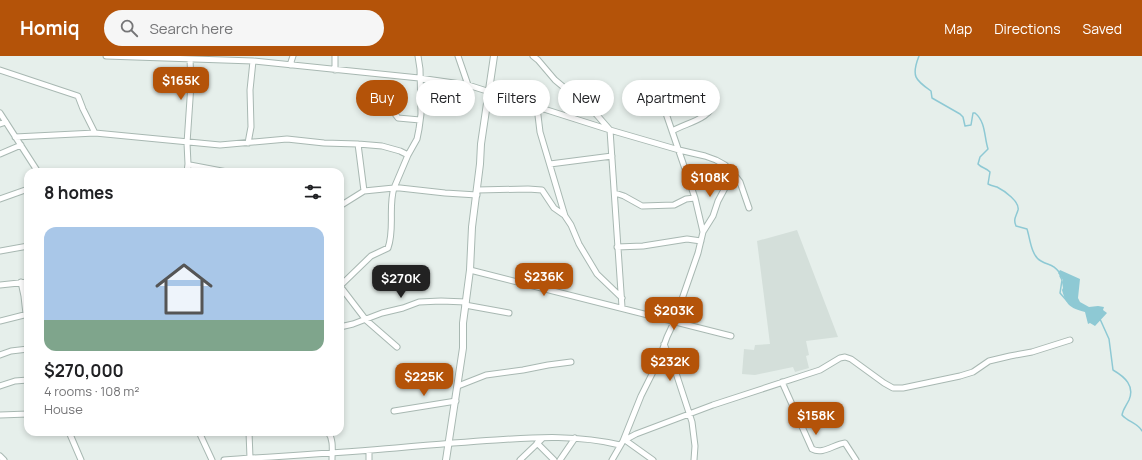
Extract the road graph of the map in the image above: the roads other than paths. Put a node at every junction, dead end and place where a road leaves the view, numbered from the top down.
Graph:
1 (106, 56) edge
2 (121, 56) edge
3 (293, 56) edge
4 (335, 56) edge
5 (418, 56) edge
6 (458, 56) edge
7 (494, 56) edge
8 (533, 56) edge
9 (222, 58) edge
10 (190, 59) junction
11 (253, 61) junction
12 (290, 65) junction
13 (0, 70) edge
14 (335, 70) junction
15 (419, 78) junction
16 (433, 80) edge
17 (466, 80) edge
18 (491, 80) edge
19 (550, 111) edge
20 (0, 113) edge
21 (397, 116) edge
22 (485, 116) edge
23 (538, 116) edge
24 (667, 116) edge
25 (705, 116) edge
26 (420, 120) junction
27 (6, 122) junction
28 (0, 124) edge
29 (610, 130) junction
30 (672, 131) junction
31 (95, 133) junction
32 (15, 137) junction
33 (187, 143) junction
34 (248, 143) junction
35 (358, 144) junction
36 (21, 145) junction
37 (679, 150) junction
38 (0, 154) edge
39 (408, 155) junction
40 (612, 156) junction
41 (188, 164) junction
42 (550, 164) junction
43 (35, 168) edge
44 (188, 168) edge
45 (202, 168) edge
46 (733, 173) junction
47 (394, 188) junction
48 (24, 190) edge
49 (364, 191) junction
50 (477, 193) junction
51 (615, 193) junction
52 (695, 198) junction
53 (0, 199) edge
54 (344, 204) edge
55 (749, 208) dead end
56 (565, 216) junction
57 (703, 232) junction
58 (701, 241) junction
59 (24, 247) edge
60 (617, 247) junction
61 (0, 251) edge
62 (470, 270) junction
63 (21, 282) joint
64 (0, 285) edge
65 (344, 286) edge
66 (344, 293) edge
67 (24, 298) edge
68 (622, 298) junction
69 (466, 304) junction
70 (622, 307) junction
71 (508, 313) dead end
72 (24, 315) edge
73 (366, 320) junction
74 (0, 321) edge
75 (674, 322) junction
76 (344, 326) edge
77 (731, 336) dead end
78 (1070, 340) dead end
79 (664, 344) junction
80 (398, 347) dead end
81 (24, 348) edge
82 (0, 355) edge
83 (571, 362) dead end
84 (24, 380) edge
85 (782, 382) junction
86 (0, 386) edge
87 (458, 386) junction
88 (456, 401) junction
89 (394, 410) dead end
90 (24, 414) edge
91 (689, 414) junction
92 (0, 415) edge
93 (71, 436) edge
94 (201, 436) edge
95 (248, 436) edge
96 (330, 436) edge
97 (543, 438) junction
98 (575, 438) junction
99 (622, 442) junction
100 (449, 443) junction
101 (537, 444) junction
102 (369, 450) junction
103 (333, 452) junction
104 (0, 456) edge
105 (250, 458) junction
106 (447, 459) edge
107 (4, 460) edge
108 (81, 460) edge
109 (212, 460) edge
110 (224, 460) edge
111 (332, 460) edge
112 (369, 460) edge
113 (520, 460) edge
114 (554, 460) edge
115 (560, 460) edge
116 (612, 460) edge
117 (653, 460) edge
118 (694, 460) edge
119 (856, 460) edge

1 - 2 street
2 - 10 street
3 - 12 street
4 - 14 street
5 - 15 street
6 - 17 street
7 - 18 street
8 - 29 street
9 - 10 street
9 - 11 street
10 - 33 street
11 - 12 street
11 - 34 street
12 - 14 street
13 - 31 street
14 - 15 street
15 - 16 street
15 - 26 street
19 - 29 street
20 - 27 street
21 - 26 street
22 - 50 street
23 - 42 street
24 - 30 street
25 - 30 street
26 - 39 street
27 - 28 street
27 - 32 street
29 - 37 street
29 - 40 street
30 - 37 street
31 - 32 street
31 - 33 street
32 - 36 street
33 - 34 street
33 - 41 street
34 - 35 street
35 - 39 street
35 - 49 street
36 - 38 street
36 - 43 street
37 - 46 street
37 - 52 street
39 - 47 street
40 - 42 street
40 - 51 street
41 - 44 street
41 - 45 street
42 - 56 street
46 - 55 street
46 - 57 street
47 - 49 street
47 - 50 street
47 - 65 street
48 - 53 street
49 - 54 street
50 - 56 street
50 - 62 street
51 - 52 street
51 - 60 street
52 - 57 street
56 - 68 street
57 - 58 street
58 - 60 street
58 - 75 street
59 - 61 street
60 - 68 street
62 - 69 street
62 - 70 street
63 - 64 street
63 - 67 street
66 - 73 street
68 - 70 street
69 - 71 street
69 - 73 street
69 - 87 street
70 - 75 street
72 - 74 street
73 - 76 street
73 - 80 street
75 - 77 street
75 - 79 street
78 - 85 street
79 - 91 street
79 - 99 street
81 - 82 street
83 - 87 street
84 - 86 street
85 - 91 street
85 - 119 street
87 - 88 street
88 - 89 street
88 - 100 street
90 - 92 street
91 - 99 street
91 - 118 street
93 - 108 street
94 - 109 street
95 - 105 street
96 - 103 street
97 - 98 street
97 - 100 street
97 - 101 street
98 - 99 street
98 - 115 street
99 - 116 street
99 - 117 street
100 - 102 street
100 - 106 street
101 - 113 street
101 - 114 street
102 - 103 street
102 - 112 street
103 - 105 street
103 - 111 street
104 - 107 street
105 - 110 street

